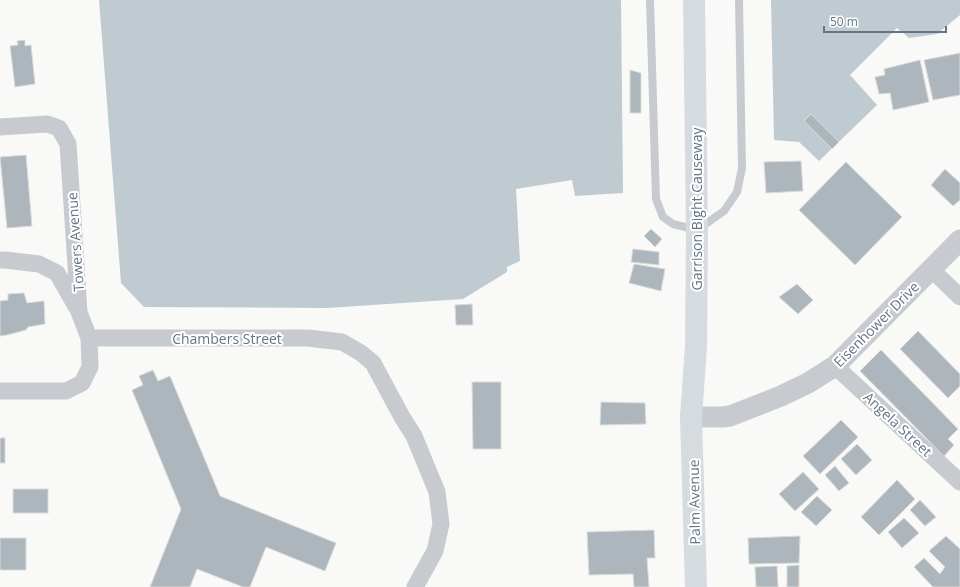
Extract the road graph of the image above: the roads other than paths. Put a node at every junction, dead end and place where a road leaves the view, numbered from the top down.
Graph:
1 (650, 0) edge
2 (694, 0) edge
3 (739, 0) edge
4 (0, 127) edge
5 (697, 230) junction
6 (960, 240) edge
7 (0, 260) edge
8 (931, 269) junction
9 (960, 297) edge
10 (79, 312) junction
11 (89, 338) junction
12 (835, 366) junction
13 (0, 391) edge
14 (691, 417) junction
15 (959, 478) edge
16 (415, 587) edge
17 (696, 587) edge

1 - 5 lane
2 - 5 main road, Garrison Bight Causeway
3 - 5 lane
4 - 10 street, Towers Avenue
5 - 14 main road, Garrison Bight Causeway
6 - 8 street, Eisenhower Drive
7 - 10 street
8 - 9 street
8 - 12 street, Eisenhower Drive
10 - 11 street, Towers Avenue
11 - 13 street, Towers Avenue
11 - 16 street, Chambers Street
12 - 14 street, Eisenhower Drive
12 - 15 street, Angela Street
14 - 17 main road, Palm Avenue

